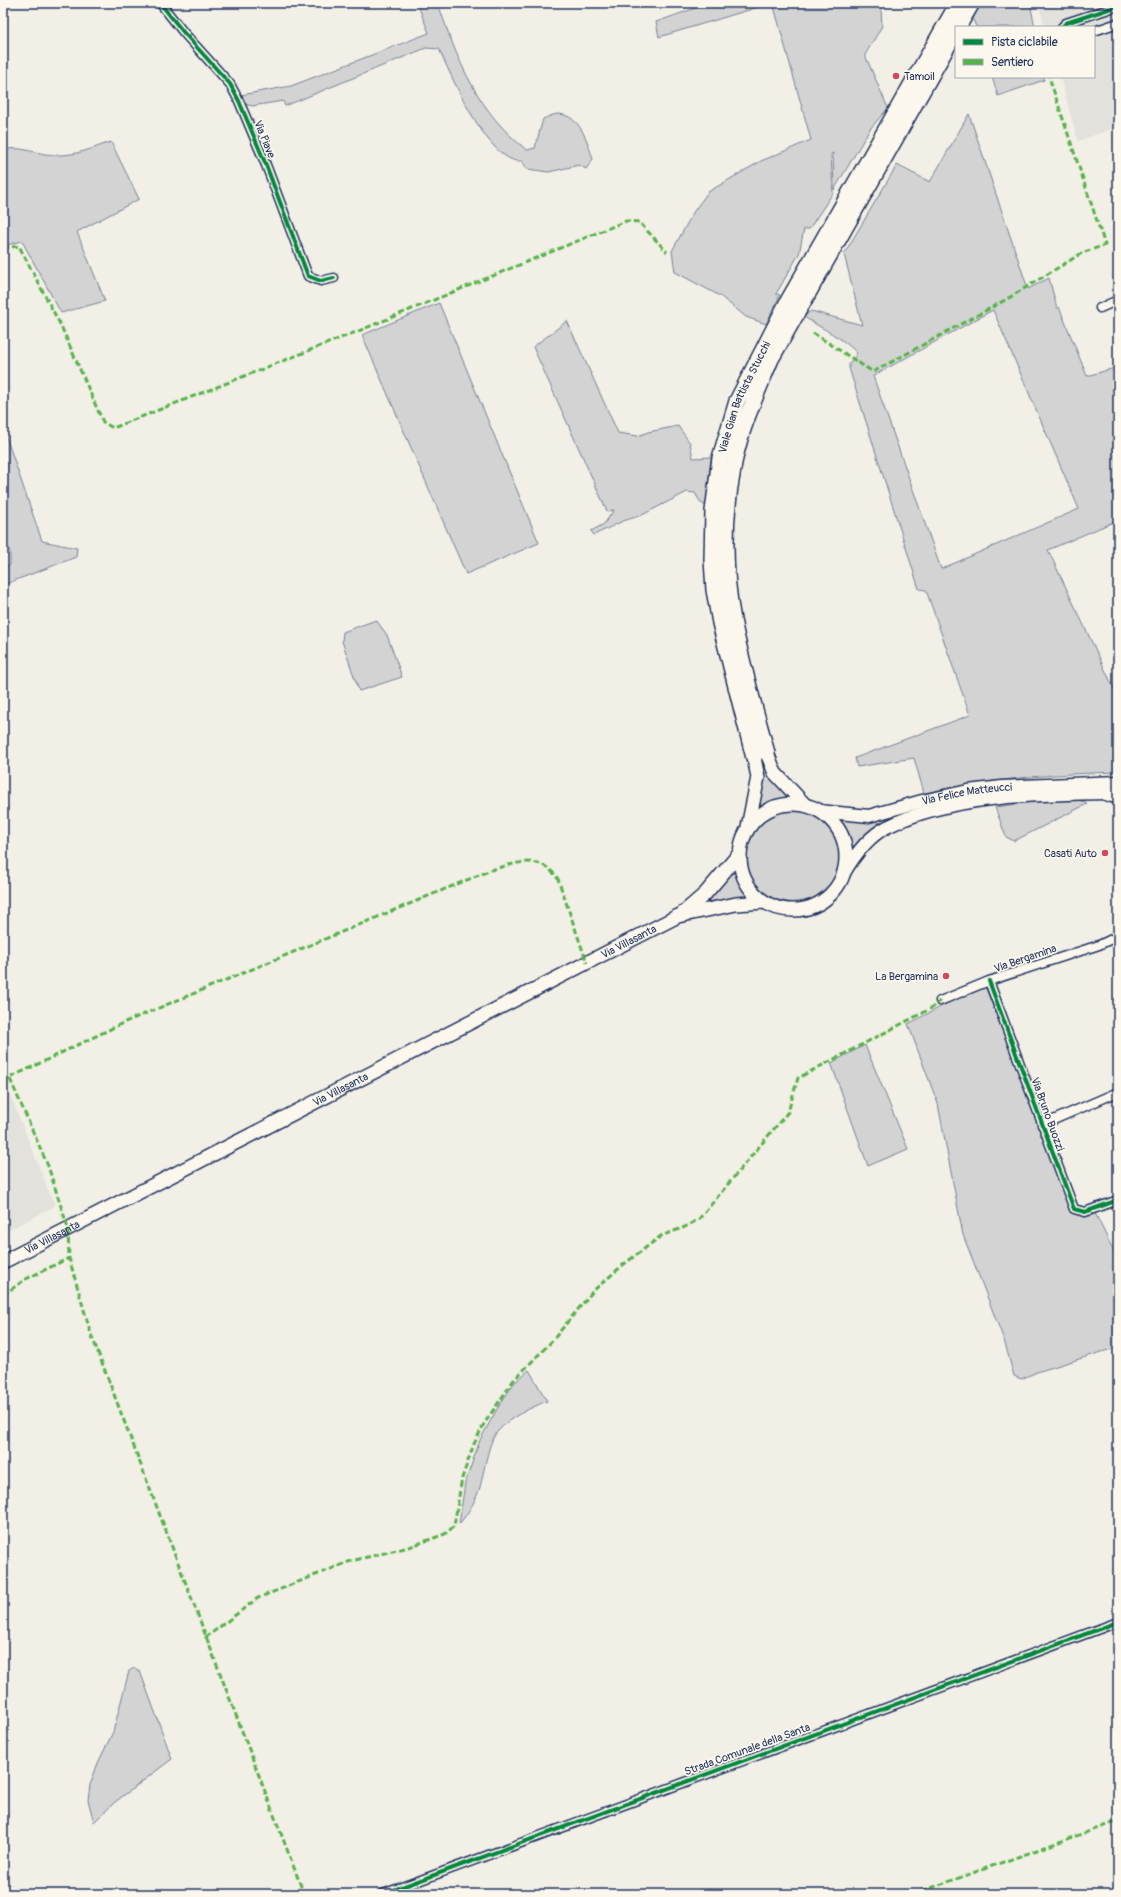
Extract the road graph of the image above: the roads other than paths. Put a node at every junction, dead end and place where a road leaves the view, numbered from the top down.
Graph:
1 (160, 3) edge
2 (958, 3) edge
3 (972, 3) edge
4 (1118, 6) edge
5 (1118, 23) edge
6 (959, 26) edge
7 (1063, 26) edge
8 (1095, 31) edge
9 (955, 33) edge
10 (334, 278) dead end
11 (1118, 300) edge
12 (1100, 308) dead end
13 (760, 755) junction
14 (1118, 782) edge
15 (1096, 793) junction
16 (1118, 793) edge
17 (1118, 800) edge
18 (805, 806) junction
19 (819, 811) junction
20 (745, 835) junction
21 (740, 853) junction
22 (844, 873) junction
23 (764, 902) junction
24 (678, 916) junction
25 (1118, 936) edge
26 (989, 981) junction
27 (940, 1001) dead end
28 (1118, 1092) edge
29 (1042, 1125) junction
30 (1118, 1200) edge
31 (3, 1262) edge
32 (1118, 1622) edge
33 (383, 1894) edge

1 - 10 street, Via Piave
2 - 13 highway, Viale Gian Battista Stucchi
3 - 6 highway
4 - 7 street
5 - 8 street
9 - 13 highway, Viale Gian Battista Stucchi
11 - 12 street
13 - 18 main road, Viale Gian Battista Stucchi
13 - 20 main road, Viale Gian Battista Stucchi
14 - 19 main road, Via Felice Matteucci
15 - 16 main road, Via Felice Matteucci
15 - 17 street
15 - 22 main road, Via Felice Matteucci
18 - 19 main road
18 - 20 main road
19 - 22 main road
20 - 21 main road
21 - 23 main road
21 - 24 main road
22 - 23 main road
23 - 24 main road
24 - 31 main road, Via Villasanta
25 - 26 street, Via Bergamina
26 - 27 street, Via Bergamina
26 - 29 street, Via Bruno Buozzi
28 - 29 street
29 - 30 street, Via Bruno Buozzi
32 - 33 street, Strada Comunale della Santa

